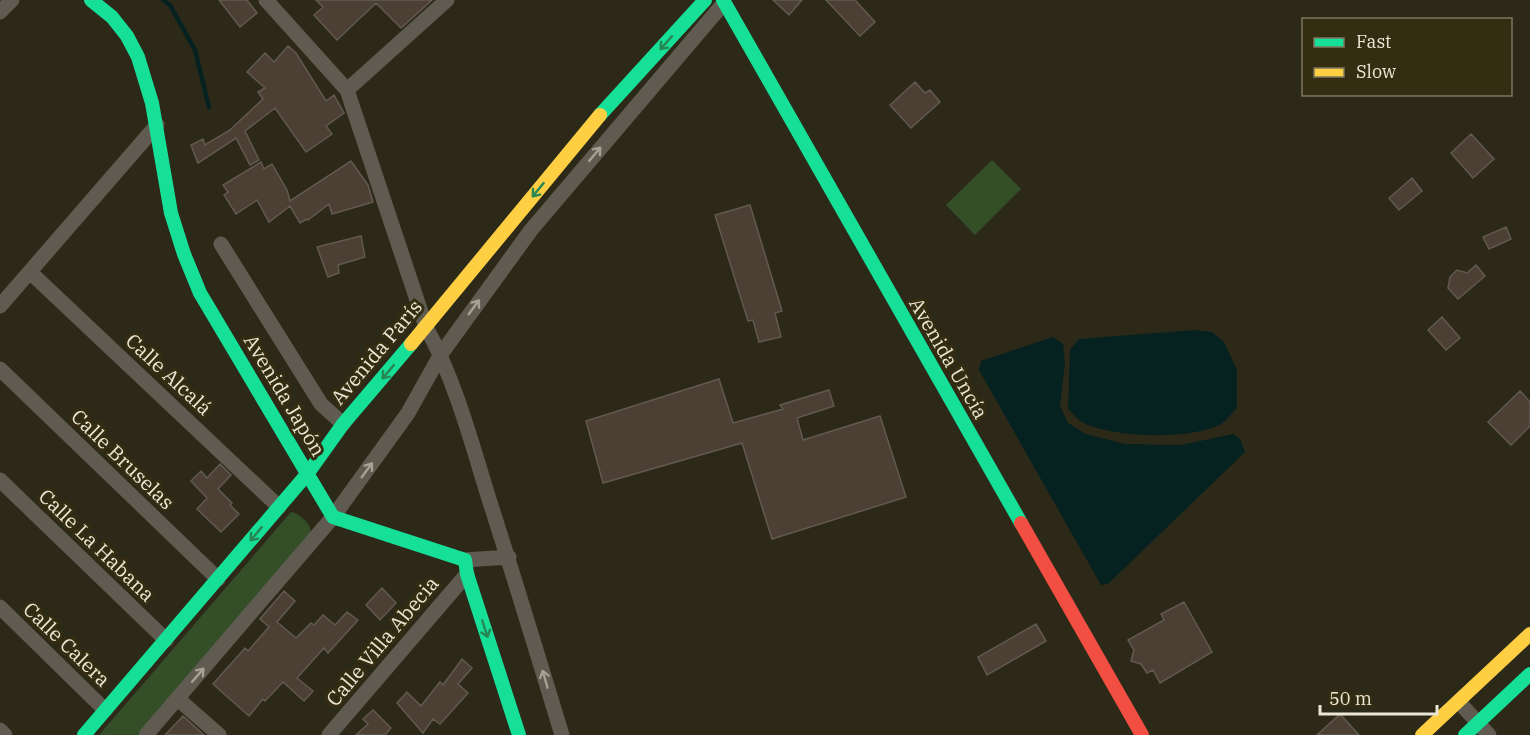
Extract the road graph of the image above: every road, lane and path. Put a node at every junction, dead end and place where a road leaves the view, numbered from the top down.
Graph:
1 (12, 0) edge
2 (91, 0) edge
3 (266, 0) edge
4 (447, 0) edge
5 (705, 0) edge
6 (723, 1) edge
7 (0, 12) edge
8 (347, 90) junction
9 (157, 125) junction
10 (221, 244) dead end
11 (30, 272) junction
12 (0, 306) edge
13 (426, 327) junction
14 (441, 354) junction
15 (0, 369) edge
16 (343, 424) junction
17 (308, 473) junction
18 (0, 480) edge
19 (279, 507) junction
20 (333, 517) junction
21 (509, 557) junction
22 (466, 567) junction
23 (218, 579) junction
24 (0, 607) edge
25 (1530, 634) edge
26 (166, 640) junction
27 (1530, 674) edge
28 (178, 699) junction
29 (1459, 702) junction
30 (105, 710) junction
31 (1478, 723) junction
32 (0, 730) edge
33 (5, 735) edge
34 (84, 735) edge
35 (146, 735) edge
36 (219, 735) edge
37 (329, 735) edge
38 (519, 735) edge
39 (562, 735) edge
40 (1142, 735) edge
41 (1422, 735) edge
42 (1465, 735) edge
43 (1489, 735) edge

1 - 7 street
2 - 9 street, Avenida Japón
3 - 8 street
4 - 8 street
5 -> 13 street, Avenida París
14 -> 6 street
6 - 40 street, Avenida Uncía
8 - 13 street
9 - 11 street
9 - 17 street, Avenida Japón
10 - 16 street
11 - 12 street
11 - 19 street, Calle Alcalá
13 - 14 street
13 -> 16 street, Avenida París
20 -> 14 street
14 - 21 street
15 - 23 street, Calle Bruselas
16 - 17 street, Avenida París
17 - 19 street, Avenida París
17 - 20 street, Avenida Japón
18 - 26 street, Calle La Habana
19 -> 23 street, Avenida París
20 - 22 street
28 -> 20 street
21 - 22 street
39 -> 21 street
22 - 37 street, Calle Villa Abecia
22 -> 38 street
23 - 26 street, Avenida París
24 - 30 street, Calle Calera
25 - 29 street
26 - 30 street, Avenida París
27 - 31 street
28 - 35 street
28 - 36 street
29 - 31 street
29 - 41 street
30 - 34 street, Avenida París
31 - 42 street
31 - 43 street
32 - 33 street

